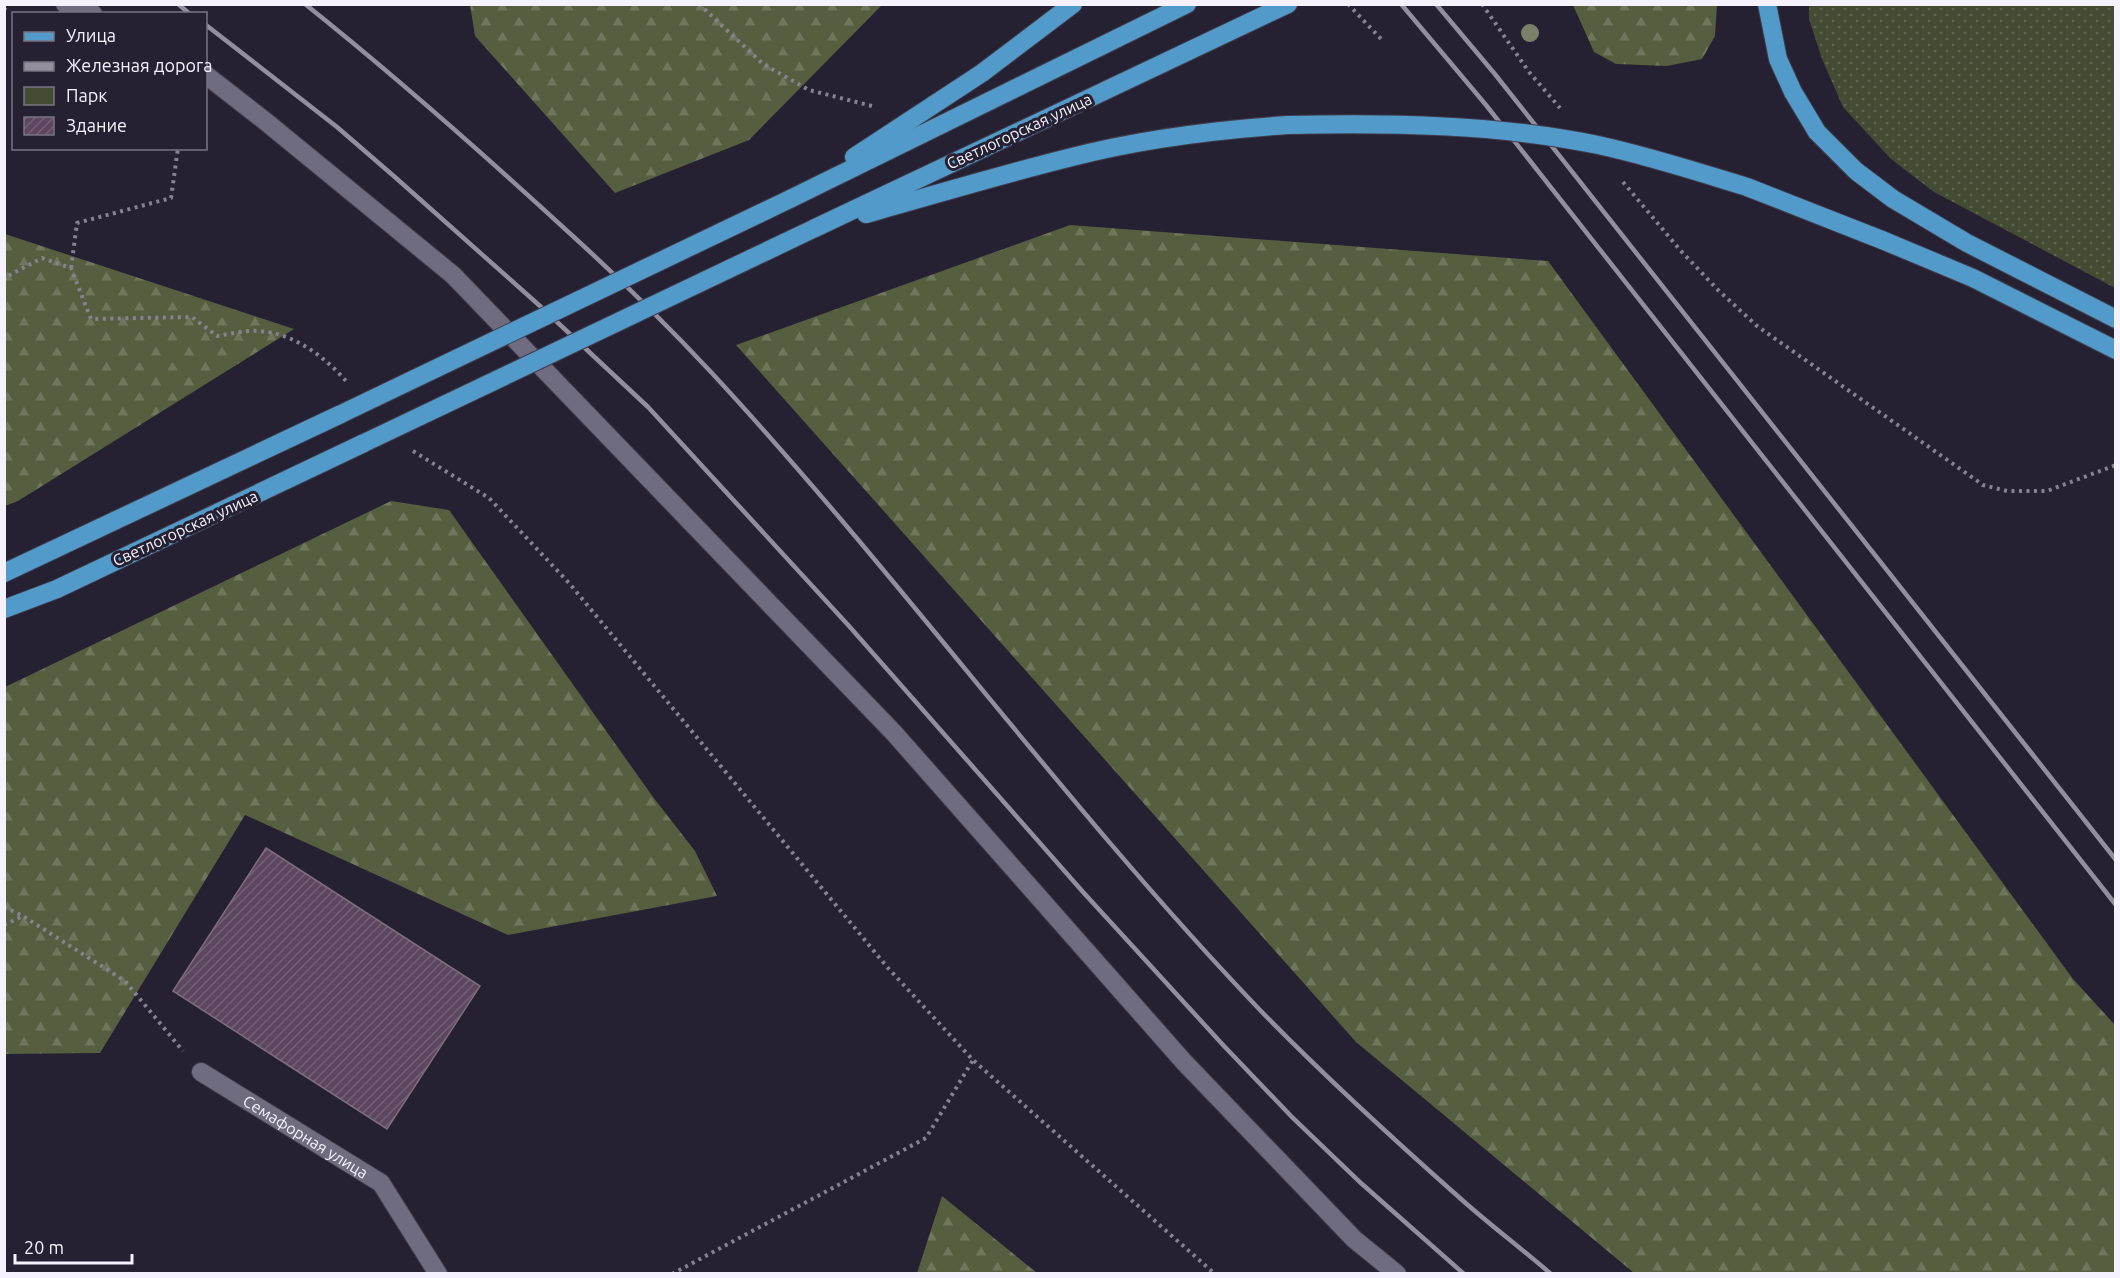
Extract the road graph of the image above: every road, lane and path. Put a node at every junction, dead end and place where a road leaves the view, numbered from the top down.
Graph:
1 (8, 4) edge
2 (699, 4) edge
3 (1073, 4) edge
4 (1187, 4) edge
5 (1288, 4) edge
6 (1348, 4) edge
7 (1482, 4) edge
8 (1767, 4) edge
9 (4, 10) edge
10 (1382, 40) dead end
11 (207, 76) edge
12 (880, 108) dead end
13 (1567, 117) dead end
14 (178, 150) edge
15 (1621, 180) dead end
16 (790, 199) junction
17 (813, 229) junction
18 (71, 268) junction
19 (4, 281) edge
20 (2115, 319) edge
21 (2115, 350) edge
22 (333, 365) dead end
23 (2115, 465) edge
24 (489, 498) dead end
25 (4, 573) edge
26 (4, 609) edge
27 (4, 908) edge
28 (23, 916) junction
29 (4, 925) edge
30 (973, 1060) junction
31 (201, 1072) joint
32 (438, 1274) edge
33 (672, 1274) edge
34 (1215, 1274) edge
35 (1396, 1274) edge

1 - 9 path
2 - 12 path
3 - 16 main road
4 - 16 main road
5 - 17 main road, Светлогорская улица
6 - 10 path
7 - 13 path
8 - 20 main road
11 - 35 street
14 - 18 path
15 - 23 path
16 - 25 main road, bridge
17 - 21 main road, bridge
17 - 26 main road, Светлогорская улица, bridge
18 - 19 path
18 - 22 path
24 - 30 path
27 - 28 path
28 - 29 path
28 - 31 path
30 - 33 path
30 - 34 path
31 - 32 street, Семафорная улица

